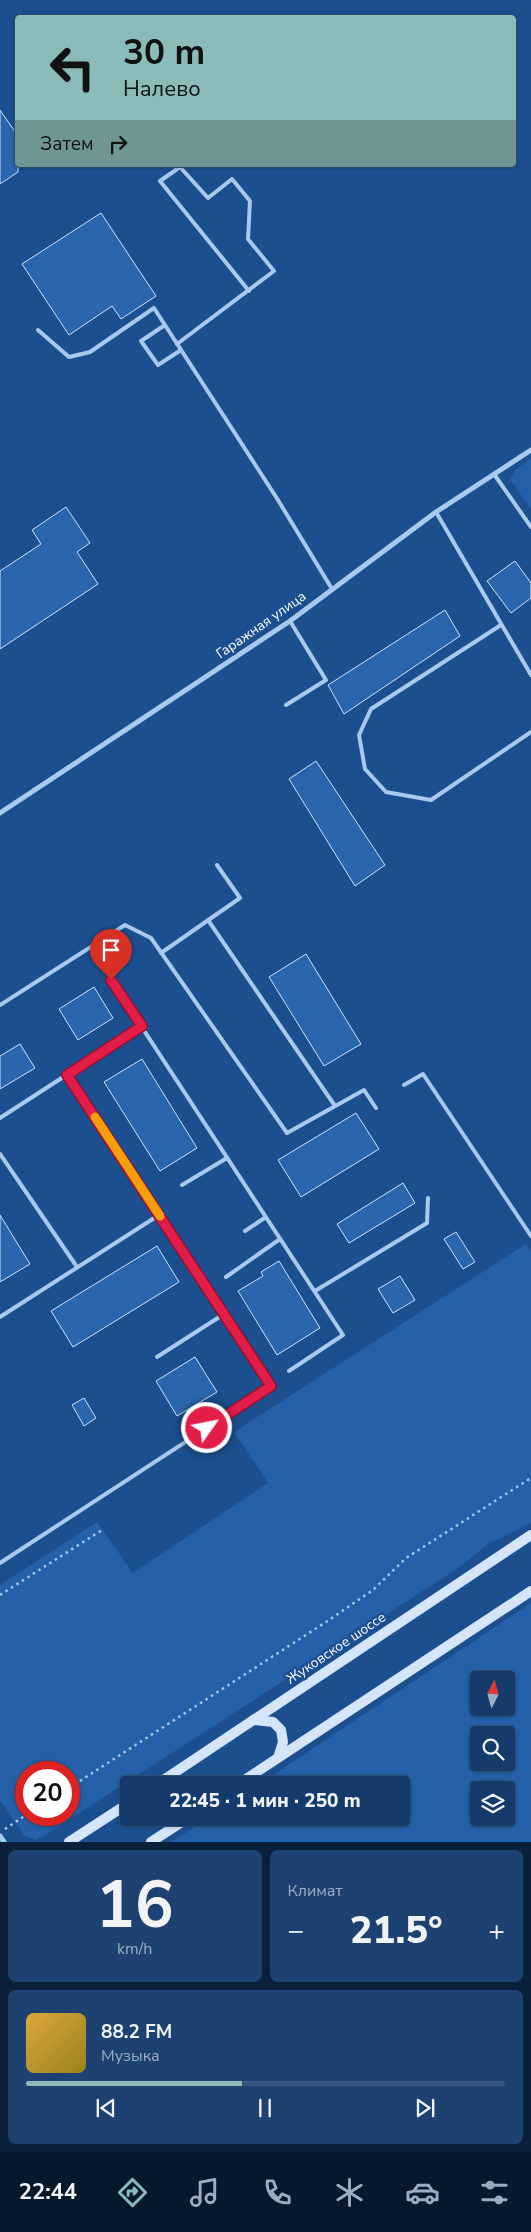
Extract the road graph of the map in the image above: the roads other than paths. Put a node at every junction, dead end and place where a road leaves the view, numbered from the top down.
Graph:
1 (249, 291) junction
2 (165, 325) junction
3 (38, 330) dead end
4 (177, 344) junction
5 (181, 350) junction
6 (531, 450) edge
7 (494, 474) junction
8 (436, 512) junction
9 (531, 527) edge
10 (332, 589) junction
11 (290, 621) junction
12 (501, 624) junction
13 (531, 675) edge
14 (286, 705) dead end
15 (531, 732) edge
16 (0, 813) edge
17 (217, 865) dead end
18 (208, 920) junction
19 (161, 953) junction
20 (111, 980) dead end
21 (0, 1005) edge
22 (142, 1026) junction
23 (67, 1075) junction
24 (404, 1085) dead end
25 (335, 1106) junction
26 (376, 1108) dead end
27 (0, 1118) edge
28 (0, 1154) edge
29 (228, 1158) junction
30 (182, 1185) dead end
31 (428, 1198) dead end
32 (159, 1215) junction
33 (266, 1218) junction
34 (245, 1231) dead end
35 (531, 1236) edge
36 (280, 1239) junction
37 (78, 1268) junction
38 (226, 1277) dead end
39 (315, 1291) junction
40 (224, 1314) junction
41 (0, 1317) edge
42 (157, 1357) dead end
43 (289, 1371) dead end
44 (531, 1535) edge
45 (0, 1563) edge
46 (531, 1591) edge
47 (253, 1720) junction
48 (278, 1758) junction
49 (169, 1776) edge
50 (251, 1776) edge
51 (120, 1810) edge
52 (176, 1826) edge
53 (0, 1835) edge
54 (4, 1842) edge
55 (69, 1842) edge
56 (151, 1842) edge

1 - 1 lane
1 - 4 lane
2 - 3 lane
2 - 4 lane
2 - 5 lane
4 - 5 lane
5 - 10 lane
6 - 7 street, Гаражная улица
7 - 8 street, Гаражная улица
7 - 9 lane
8 - 10 street, Гаражная улица
8 - 12 lane
10 - 11 street, Гаражная улица
11 - 14 lane
11 - 16 street, Гаражная улица
12 - 13 lane
12 - 15 lane
17 - 18 lane
18 - 19 lane
18 - 25 lane
19 - 21 lane
19 - 25 lane
20 - 22 lane
22 - 23 lane
22 - 29 lane
23 - 27 lane
23 - 32 lane
24 - 35 lane
25 - 26 lane
28 - 37 lane
29 - 30 lane
29 - 33 lane
31 - 39 lane
32 - 37 lane
32 - 40 lane
33 - 34 lane
33 - 36 lane
36 - 38 lane
36 - 39 lane
37 - 41 lane
39 - 43 lane
40 - 42 lane
40 - 45 lane
44 - 47 main road, Жуковское шоссе
46 - 48 main road
47 - 48 main road
47 - 49 main road, Жуковское шоссе
48 - 50 main road
51 - 55 main road
52 - 56 main road
53 - 54 street

